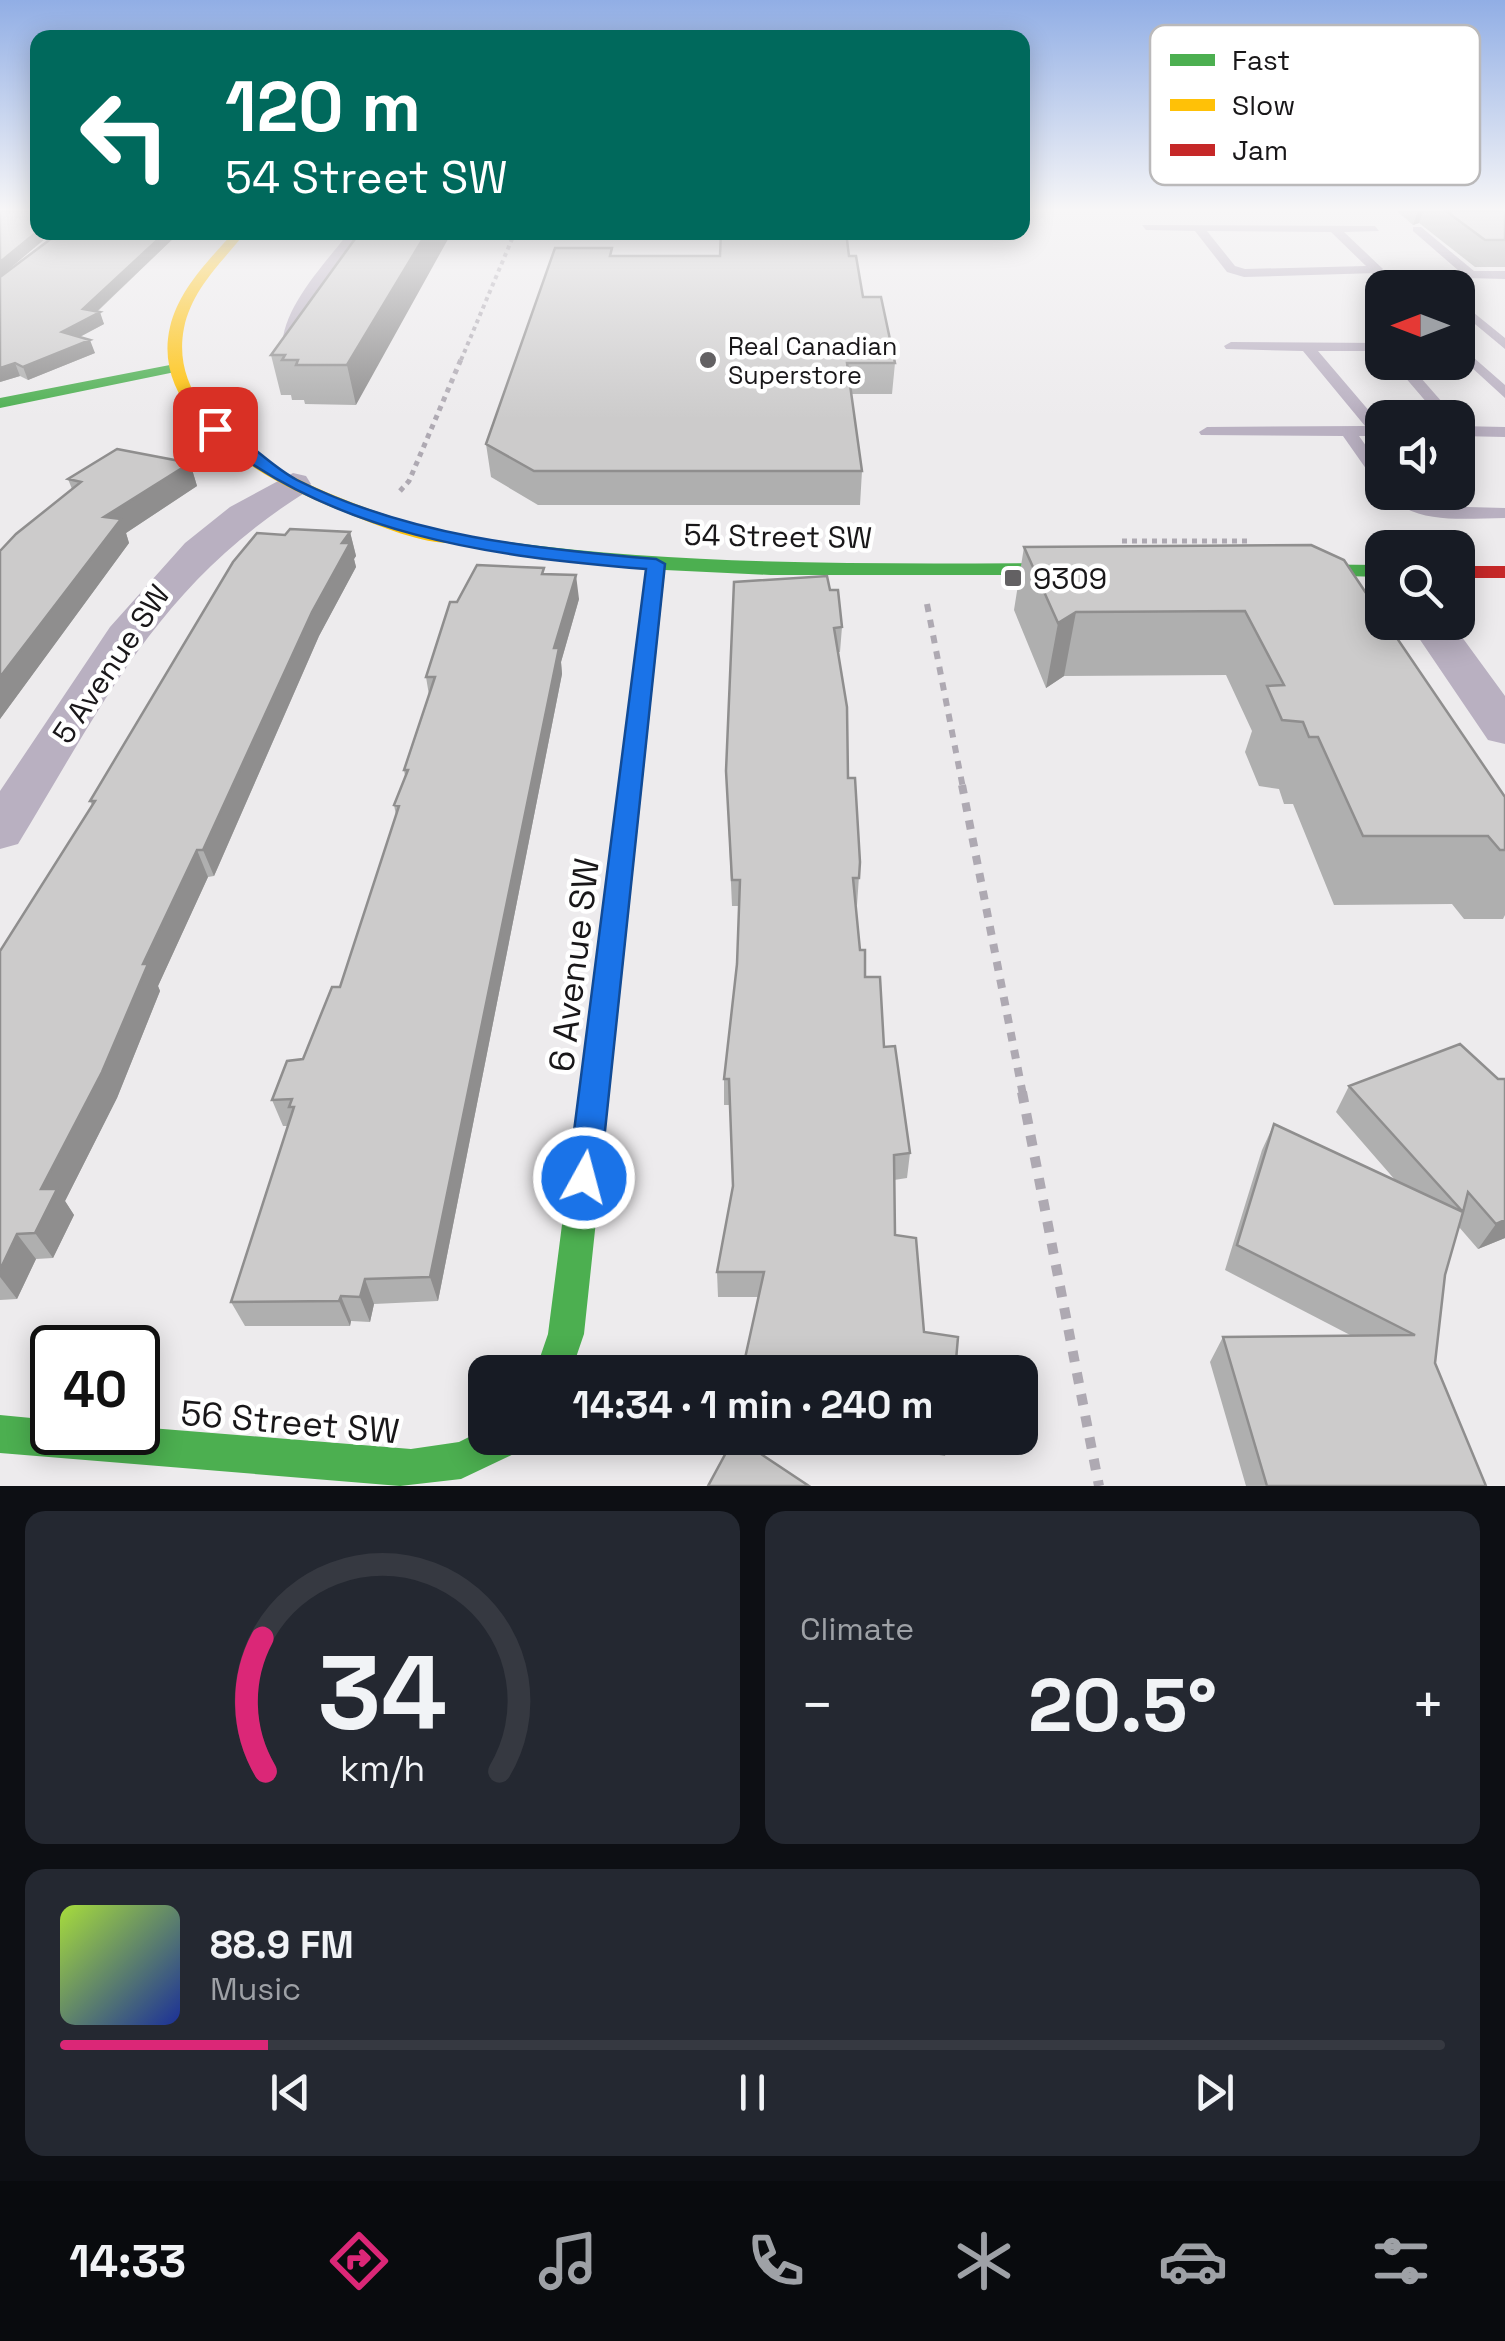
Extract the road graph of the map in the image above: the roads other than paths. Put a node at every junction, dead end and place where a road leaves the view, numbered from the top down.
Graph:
1 (201, 280) edge
2 (316, 280) edge
3 (1475, 319) edge
4 (1231, 346) dead end
5 (1306, 346) junction
6 (1505, 346) edge
7 (1365, 347) edge
8 (1475, 347) edge
9 (288, 364) edge
10 (1475, 364) edge
11 (175, 368) junction
12 (1415, 380) edge
13 (1505, 394) edge
14 (1433, 400) edge
15 (0, 403) edge
16 (1365, 414) edge
17 (1348, 431) junction
18 (1365, 431) edge
19 (1475, 431) edge
20 (1207, 432) dead end
21 (1505, 432) edge
22 (1365, 455) edge
23 (292, 484) junction
24 (1419, 510) edge
25 (1505, 513) edge
26 (656, 564) junction
27 (1113, 569) edge
28 (1248, 570) edge
29 (1365, 571) edge
30 (1475, 572) edge
31 (1505, 572) edge
32 (1442, 640) edge
33 (1505, 729) edge
34 (0, 830) edge
35 (559, 1355) edge
36 (0, 1434) edge
37 (482, 1455) edge

1 - 11 street
2 - 9 lane
3 - 6 lane
4 - 5 lane
5 - 7 lane
5 - 16 lane
6 - 8 lane
10 - 13 lane
11 - 15 street
11 - 23 street, 54 Street SW
12 - 14 lane
17 - 18 lane
17 - 20 lane
17 - 22 lane
19 - 21 lane
23 - 26 street, 54 Street SW
23 - 34 street, 5 Avenue SW
24 - 25 lane
26 - 27 street, 54 Street SW
26 - 35 street, 6 Avenue SW
28 - 29 street
30 - 31 street
32 - 33 street
36 - 37 street, 56 Street SW

